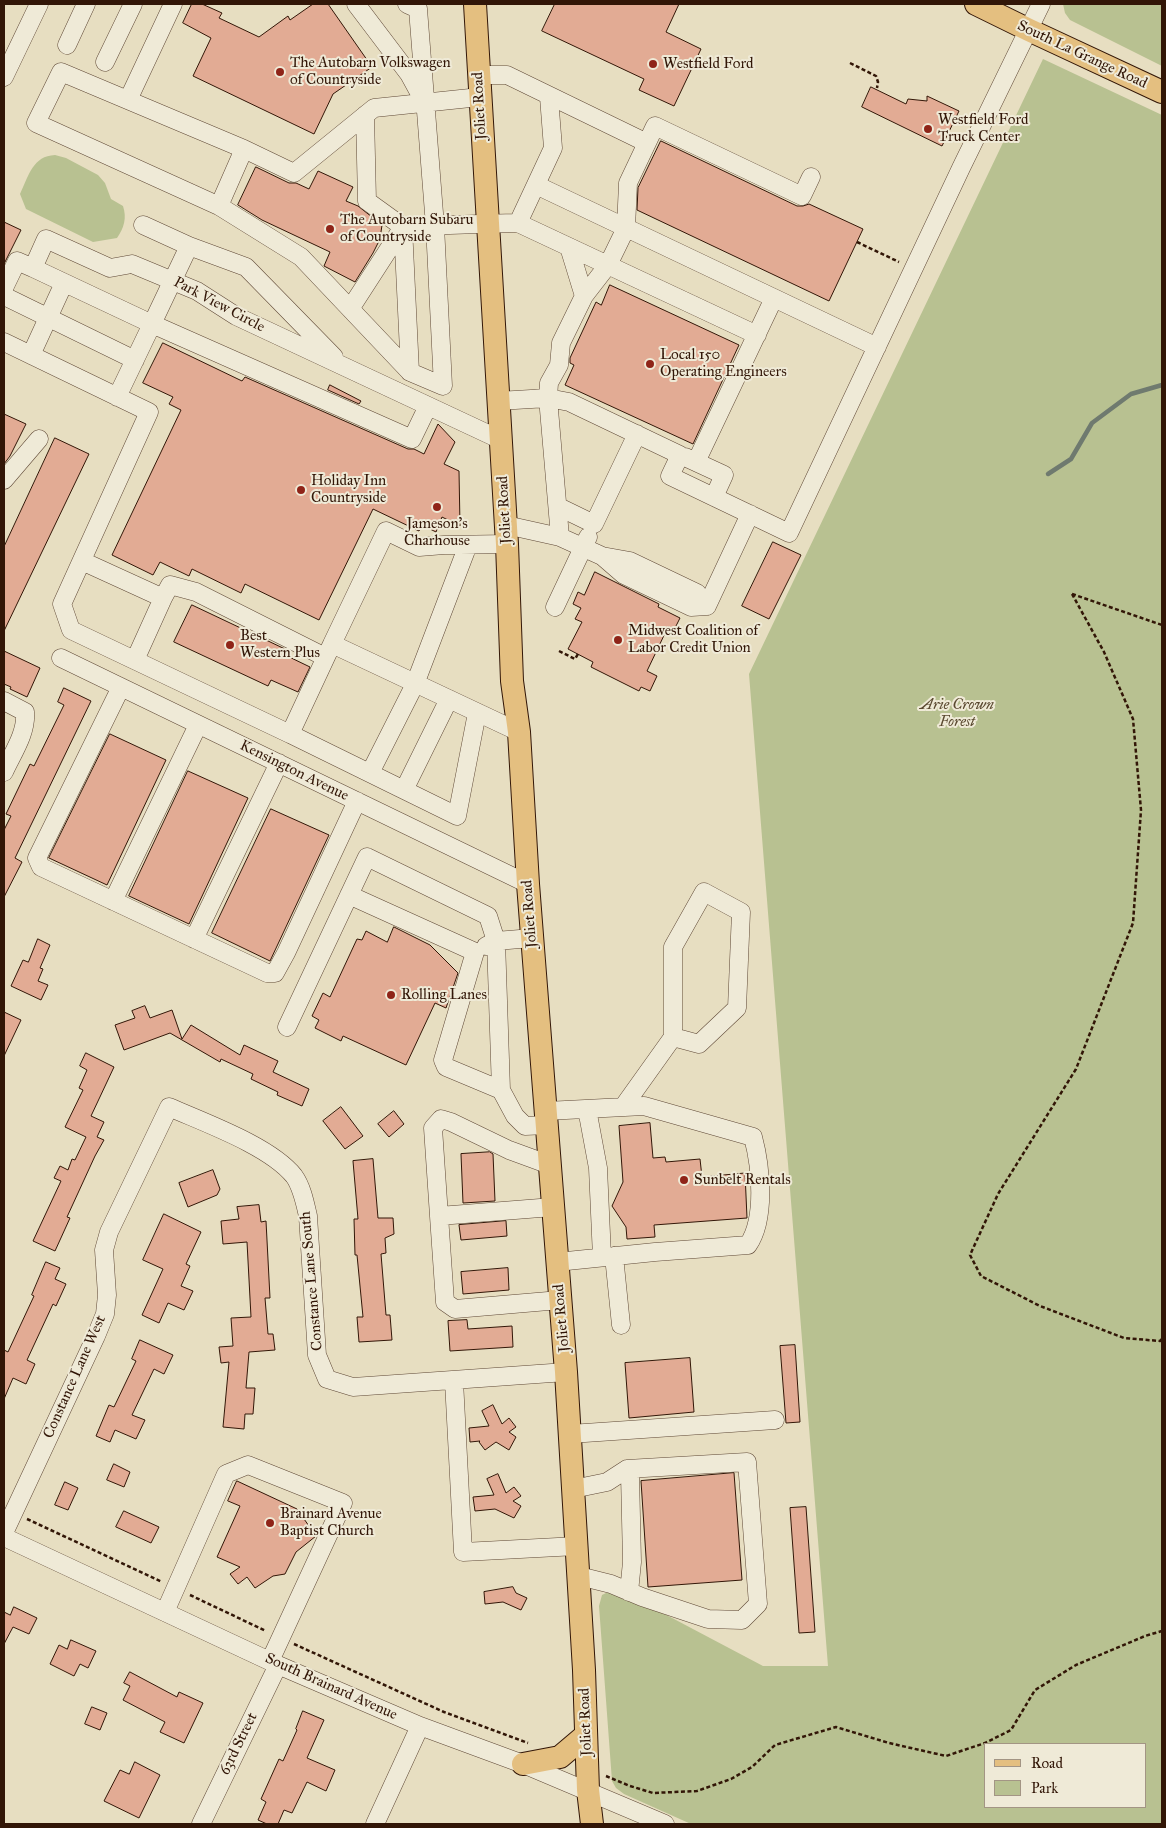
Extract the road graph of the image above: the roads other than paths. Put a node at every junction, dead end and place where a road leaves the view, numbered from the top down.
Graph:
1 (39, 4) edge
2 (86, 4) edge
3 (133, 4) edge
4 (173, 4) edge
5 (356, 4) edge
6 (408, 4) edge
7 (474, 4) edge
8 (976, 4) edge
9 (1041, 4) edge
10 (1028, 30) junction
11 (67, 45) dead end
12 (105, 62) dead end
13 (4, 77) edge
14 (479, 86) junction
15 (1162, 92) edge
16 (549, 97) junction
17 (128, 100) junction
18 (425, 104) junction
19 (365, 115) junction
20 (647, 143) junction
21 (244, 150) junction
22 (811, 177) dead end
23 (536, 185) junction
24 (218, 206) junction
25 (488, 223) junction
26 (518, 223) junction
27 (143, 225) dead end
28 (435, 226) junction
29 (403, 227) junction
30 (626, 228) junction
31 (189, 246) junction
32 (569, 247) junction
33 (608, 265) junction
34 (33, 268) junction
35 (173, 281) junction
36 (64, 283) junction
37 (4, 288) edge
38 (4, 296) edge
39 (584, 296) junction
40 (774, 298) junction
41 (350, 309) junction
42 (48, 318) junction
43 (152, 324) junction
44 (757, 335) junction
45 (4, 342) edge
46 (877, 347) junction
47 (31, 355) junction
48 (135, 360) junction
49 (342, 366) junction
50 (410, 372) junction
51 (117, 396) junction
52 (548, 398) junction
53 (498, 401) junction
54 (428, 406) junction
55 (637, 434) junction
56 (39, 439) dead end
57 (501, 440) junction
58 (680, 455) junction
59 (696, 462) junction
60 (4, 480) edge
61 (714, 497) junction
62 (559, 507) junction
63 (750, 514) junction
64 (594, 524) junction
65 (507, 534) junction
66 (560, 537) junction
67 (468, 545) junction
68 (583, 548) junction
69 (82, 561) junction
70 (163, 598) junction
71 (555, 607) dead end
72 (329, 651) junction
73 (61, 658) dead end
74 (135, 660) junction
75 (415, 684) junction
76 (121, 688) junction
77 (449, 699) junction
78 (4, 701) edge
79 (477, 712) junction
80 (198, 725) junction
81 (519, 732) junction
82 (290, 734) junction
83 (279, 764) junction
84 (4, 772) edge
85 (370, 773) junction
86 (404, 790) junction
87 (357, 801) junction
88 (528, 884) junction
89 (349, 895) junction
90 (113, 901) junction
91 (532, 938) junction
92 (194, 939) junction
93 (496, 941) junction
94 (475, 952) junction
95 (287, 1027) dead end
96 (673, 1037) junction
97 (501, 1090) junction
98 (169, 1107) joint
99 (623, 1107) junction
100 (587, 1109) junction
101 (546, 1118) junction
102 (550, 1165) junction
103 (553, 1207) junction
104 (439, 1216) junction
105 (608, 1257) junction
106 (557, 1262) junction
107 (560, 1300) junction
108 (621, 1325) dead end
109 (566, 1372) junction
110 (454, 1381) junction
111 (775, 1420) dead end
112 (570, 1434) junction
113 (627, 1469) junction
114 (573, 1489) junction
115 (4, 1535) edge
116 (577, 1546) junction
117 (579, 1576) junction
118 (628, 1591) junction
119 (165, 1612) junction
120 (274, 1663) junction
121 (420, 1726) junction
122 (586, 1735) junction
123 (523, 1764) junction
124 (588, 1780) junction
125 (643, 1820) edge
126 (201, 1824) edge
127 (375, 1824) edge
128 (592, 1824) edge
129 (665, 1824) edge

1 - 13 street
2 - 11 street
3 - 12 street
4 - 17 street
5 - 18 street
6 - 18 street
7 - 14 main road, Joliet Road
8 - 10 main road, South La Grange Road
9 - 10 street
10 - 15 main road, South La Grange Road
10 - 46 street
14 - 16 street
14 - 18 street
14 - 25 main road, Joliet Road
16 - 20 street
16 - 23 street
17 - 21 street
17 - 24 street
18 - 19 street
18 - 28 street
19 - 21 street
19 - 29 street
20 - 22 street
20 - 30 street
21 - 24 street
23 - 26 street
23 - 30 street
24 - 41 street
25 - 26 street
25 - 28 street
25 - 53 main road, Joliet Road
26 - 32 street
27 - 31 street
28 - 29 street
28 - 50 street
29 - 41 street
29 - 50 street
30 - 33 street
30 - 40 street
31 - 35 street
31 - 49 street
32 - 33 street
32 - 39 street
33 - 39 street
33 - 44 street
34 - 35 street, Park View Circle
34 - 36 street
34 - 37 street
35 - 43 street
35 - 49 street, Park View Circle
36 - 42 street
36 - 43 street
38 - 42 street
39 - 52 street
40 - 44 street
40 - 46 street
41 - 50 street
42 - 47 street
42 - 48 street
43 - 48 street
43 - 54 street
44 - 59 street
45 - 47 street
46 - 63 street
47 - 51 street
48 - 51 street
49 - 54 street, Park View Circle
51 - 69 street
52 - 53 street
52 - 55 street
52 - 62 street
53 - 57 main road, Joliet Road
54 - 57 street, Park View Circle
55 - 58 street
55 - 64 street
56 - 60 street
57 - 65 main road, Joliet Road
58 - 59 street
58 - 61 street
59 - 61 street
61 - 63 street
62 - 64 street
62 - 66 street
63 - 68 street
64 - 68 street
65 - 66 street
65 - 67 street
65 - 81 main road, Joliet Road
66 - 68 street
67 - 72 street
67 - 75 street
68 - 71 street
69 - 70 street
69 - 74 street
70 - 72 street
70 - 74 street
72 - 75 street
72 - 82 street
73 - 76 street, Kensington Avenue
74 - 82 street
75 - 77 street
75 - 85 street
76 - 80 street, Kensington Avenue
76 - 90 street
77 - 79 street
77 - 86 street
78 - 84 street
79 - 81 street
79 - 86 street
80 - 83 street, Kensington Avenue
80 - 90 street
81 - 88 main road, Joliet Road
82 - 85 street
83 - 87 street, Kensington Avenue
83 - 92 street
85 - 86 street
87 - 88 street, Kensington Avenue
87 - 92 street
88 - 91 main road, Joliet Road
89 - 93 street
89 - 94 street
89 - 95 street
90 - 92 street
91 - 93 street
91 - 101 main road, Joliet Road
93 - 94 street
93 - 97 street
94 - 97 street
96 - 96 street
96 - 99 street
97 - 101 street
98 - 110 street, Constance Lane South
98 - 115 street, Constance Lane West
99 - 100 street
99 - 105 street
100 - 101 street
100 - 105 street
101 - 102 main road, Joliet Road
102 - 103 main road, Joliet Road
102 - 104 street
103 - 104 street
103 - 106 main road, Joliet Road
104 - 107 street
105 - 106 street
105 - 108 street
106 - 107 main road, Joliet Road
107 - 109 main road, Joliet Road
109 - 110 street, Constance Lane South
109 - 112 main road, Joliet Road
110 - 116 street
111 - 112 street
112 - 114 main road, Joliet Road
113 - 114 street
113 - 118 street
113 - 118 street
114 - 116 main road, Joliet Road
115 - 119 street, South Brainard Avenue
116 - 117 main road, Joliet Road
117 - 118 street
117 - 122 main road, Joliet Road
119 - 120 street, South Brainard Avenue
119 - 120 street, 63rd Street
120 - 121 street, South Brainard Avenue
120 - 126 street, 63rd Street
121 - 123 street, South Brainard Avenue
121 - 127 street
122 - 123 main road
122 - 124 main road, Joliet Road
123 - 124 street, South Brainard Avenue
124 - 125 street, South Brainard Avenue
124 - 128 main road, Joliet Road
125 - 129 street, South Brainard Avenue

